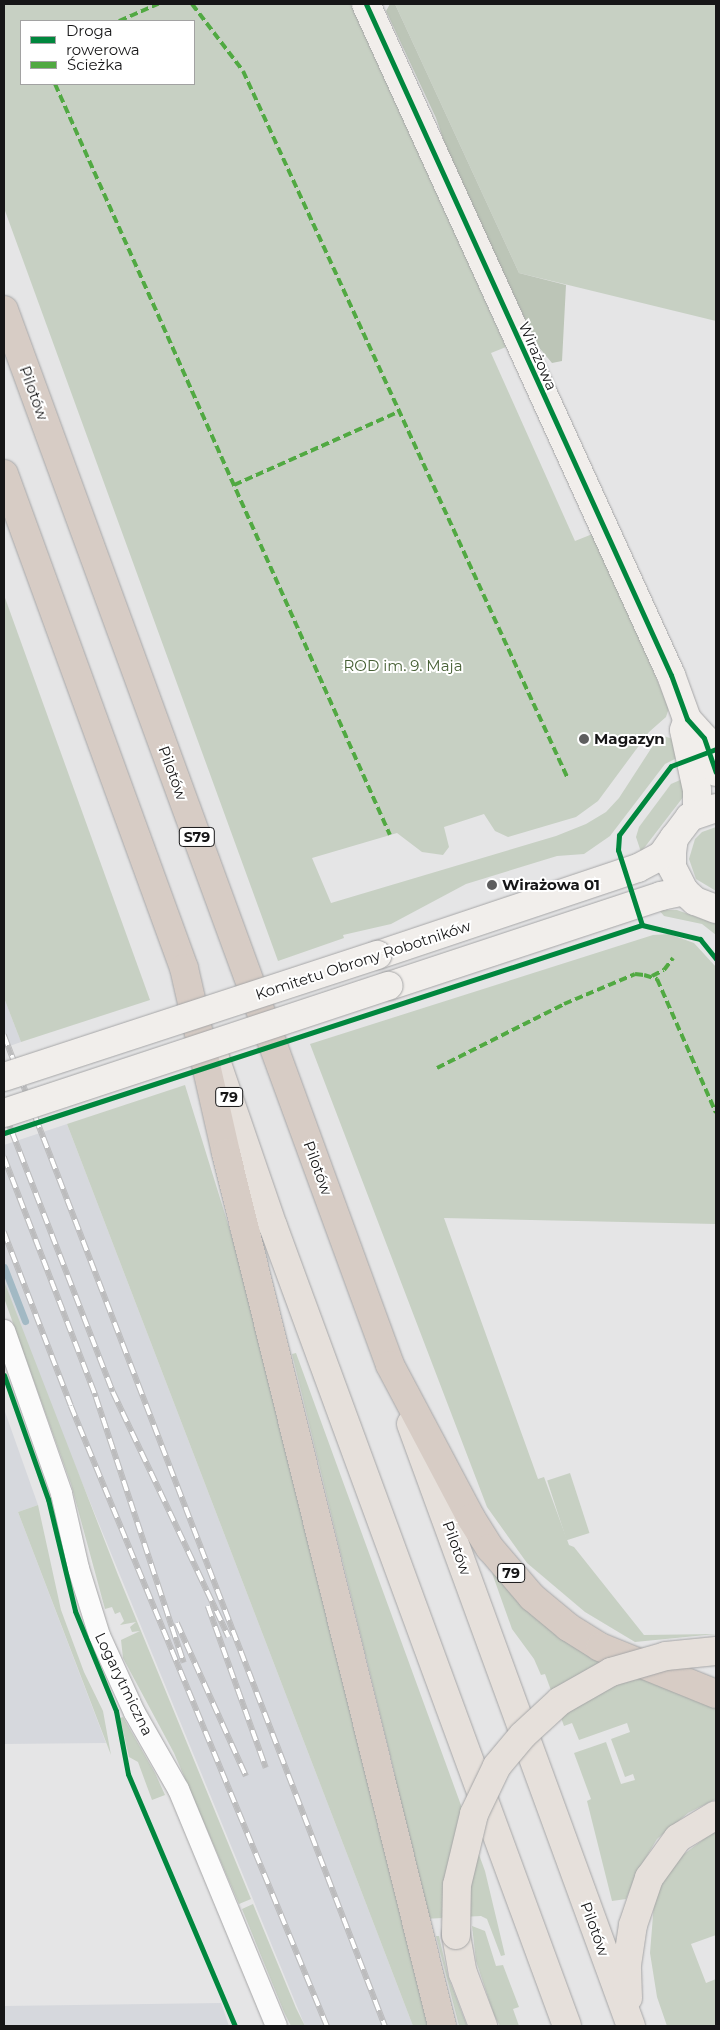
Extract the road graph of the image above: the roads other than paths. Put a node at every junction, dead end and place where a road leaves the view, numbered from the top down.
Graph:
1 (366, 4) edge
2 (4, 310) edge
3 (4, 474) edge
4 (687, 719) junction
5 (716, 772) edge
6 (707, 810) edge
7 (674, 838) junction
8 (684, 891) junction
9 (716, 909) edge
10 (184, 968) junction
11 (4, 1077) edge
12 (4, 1113) edge
13 (4, 1330) edge
14 (390, 1365) junction
15 (716, 1651) edge
16 (716, 1694) edge
17 (716, 1815) edge
18 (276, 2026) edge
19 (442, 2026) edge
20 (483, 2026) edge
21 (567, 2026) edge
22 (631, 2026) edge

1 - 4 street, Wirażowa
2 - 14 highway, Pilotów / S79
3 - 10 highway
4 - 5 street, Wirażowa
4 - 6 street, Wirażowa
6 - 7 street, Komitetu Obrony Robotników
7 - 8 street
7 - 11 street, Komitetu Obrony Robotników, bridge
8 - 9 street
8 - 12 street, bridge
10 - 19 highway
10 - 21 main road, 79
13 - 18 street, Logarytmiczna
14 - 16 highway, 79
14 - 22 main road, Pilotów
15 - 20 main road, bridge
17 - 22 main road

